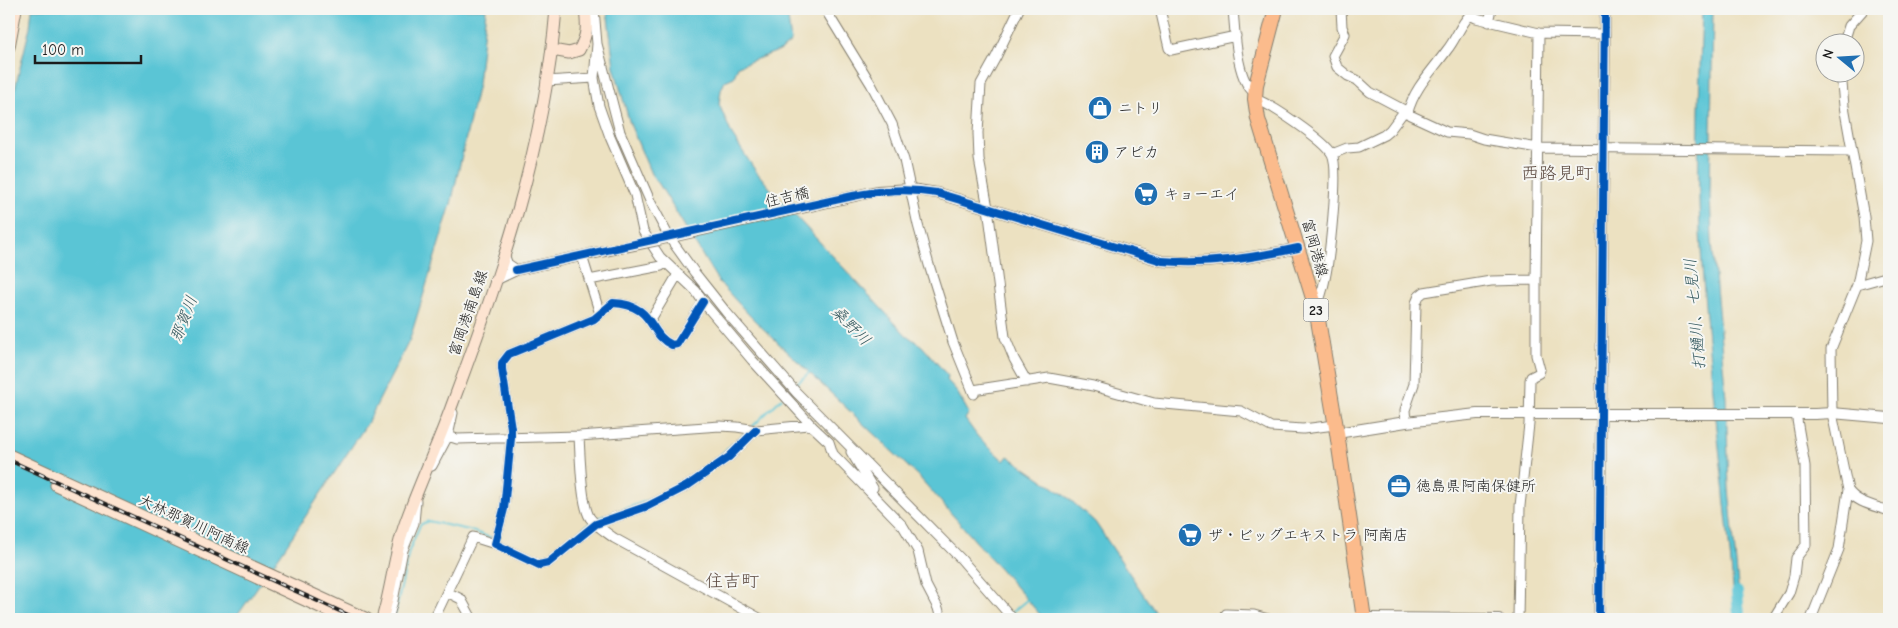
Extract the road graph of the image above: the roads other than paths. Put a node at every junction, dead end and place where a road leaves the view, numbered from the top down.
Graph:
1 (16, 9) edge
2 (556, 9) edge
3 (585, 9) edge
4 (594, 9) edge
5 (825, 9) edge
6 (1018, 9) edge
7 (1160, 9) edge
8 (1233, 9) edge
9 (1276, 9) edge
10 (1341, 9) edge
11 (1462, 9) edge
12 (1492, 9) edge
13 (1605, 9) edge
14 (1864, 9) edge
15 (1470, 15) junction
16 (1489, 22) junction
17 (1847, 32) edge
18 (1539, 34) junction
19 (1605, 34) junction
20 (1236, 36) junction
21 (597, 44) junction
22 (9, 46) edge
23 (552, 50) junction
24 (594, 78) junction
25 (546, 81) junction
26 (1842, 82) edge
27 (1255, 96) junction
28 (1408, 112) junction
29 (1538, 148) junction
30 (1604, 149) junction
31 (1851, 150) junction
32 (1332, 154) junction
33 (909, 189) junction
34 (988, 208) junction
35 (672, 237) junction
36 (1298, 248) junction
37 (504, 255) junction
38 (586, 255) junction
39 (665, 262) junction
40 (516, 270) junction
41 (678, 274) junction
42 (1889, 276) edge
43 (495, 280) junction
44 (588, 280) junction
45 (1536, 280) junction
46 (1857, 285) junction
47 (703, 302) junction
48 (1316, 308) junction
49 (600, 314) junction
50 (650, 322) junction
51 (1027, 382) junction
52 (452, 406) junction
53 (1832, 413) junction
54 (1529, 414) junction
55 (1796, 414) junction
56 (1602, 415) junction
57 (1889, 418) edge
58 (1406, 422) junction
59 (813, 427) junction
60 (1336, 429) junction
61 (752, 430) junction
62 (448, 436) junction
63 (580, 436) junction
64 (511, 438) junction
65 (851, 449) junction
66 (9, 455) edge
67 (9, 464) edge
68 (424, 476) junction
69 (1848, 490) junction
70 (416, 496) junction
71 (881, 503) junction
72 (1889, 511) edge
73 (594, 522) junction
74 (496, 541) junction
75 (447, 592) junction
76 (1226, 614) dead end
77 (358, 617) edge
78 (382, 619) edge
79 (388, 619) edge
80 (434, 619) edge
81 (472, 619) edge
82 (761, 619) edge
83 (941, 619) edge
84 (1012, 619) edge
85 (1268, 619) edge
86 (1363, 619) edge
87 (1499, 619) edge
88 (1518, 619) edge
89 (1599, 619) edge
90 (1773, 619) edge
91 (1811, 619) edge

1 - 22 main road
2 - 23 main road, 富岡港南島線
3 - 23 main road
4 - 21 street
5 - 33 street
6 - 34 street
7 - 20 street
8 - 20 street
9 - 27 main road, 富岡港線 / 23
10 - 28 street
11 - 15 street
12 - 16 street
13 - 19 street
14 - 17 street
15 - 16 street
15 - 28 street
16 - 18 street
18 - 19 street
18 - 29 street
19 - 30 street
20 - 27 street
21 - 24 street
21 - 35 street
23 - 25 main road, 富岡港南島線
24 - 25 street
24 - 39 street
25 - 37 main road, 富岡港南島線
26 - 31 street
27 - 32 street
27 - 36 main road, 富岡港線 / 23
28 - 29 street
28 - 32 street
29 - 30 street
29 - 45 street
30 - 31 street
30 - 56 street
31 - 46 street
32 - 48 street
33 - 34 street, 住吉橋
33 - 35 street, 住吉橋
33 - 51 street
34 - 36 street, 住吉橋
34 - 51 street
35 - 38 street, 住吉橋, bridge
35 - 65 street
36 - 48 main road, 富岡港線 / 23
37 - 40 street
37 - 43 main road, 富岡港南島線
38 - 40 street, 住吉橋
38 - 44 street
39 - 41 street
39 - 44 street
40 - 43 street, 住吉橋
41 - 47 street
41 - 50 street
42 - 46 street
43 - 52 main road, 富岡港南島線
44 - 49 street
45 - 54 street
45 - 58 street
46 - 53 street
47 - 50 street
47 - 59 street
48 - 60 main road, 富岡港線 / 23
49 - 50 street
49 - 64 street
51 - 60 street
52 - 62 street
52 - 68 main road, 富岡港南島線
53 - 55 street
53 - 57 street
53 - 69 street
54 - 56 street
54 - 58 street
54 - 88 street
55 - 56 street
55 - 90 street
56 - 89 street
58 - 60 street
59 - 61 street
59 - 71 street
60 - 86 main road, 富岡港線 / 23
61 - 63 street
61 - 73 street
62 - 64 street
62 - 68 street
63 - 64 street
63 - 73 street
64 - 74 street
65 - 71 street
65 - 84 street
66 - 77 main road, 大林那賀川阿南線
67 - 77 main road, 大林那賀川阿南線
68 - 70 main road, 富岡港南島線
69 - 72 street
69 - 91 street
70 - 78 main road, 富岡港南島線
70 - 79 street
71 - 83 street
73 - 74 street
73 - 82 street
74 - 75 street
75 - 80 street
75 - 81 street
76 - 85 street
86 - 87 street

